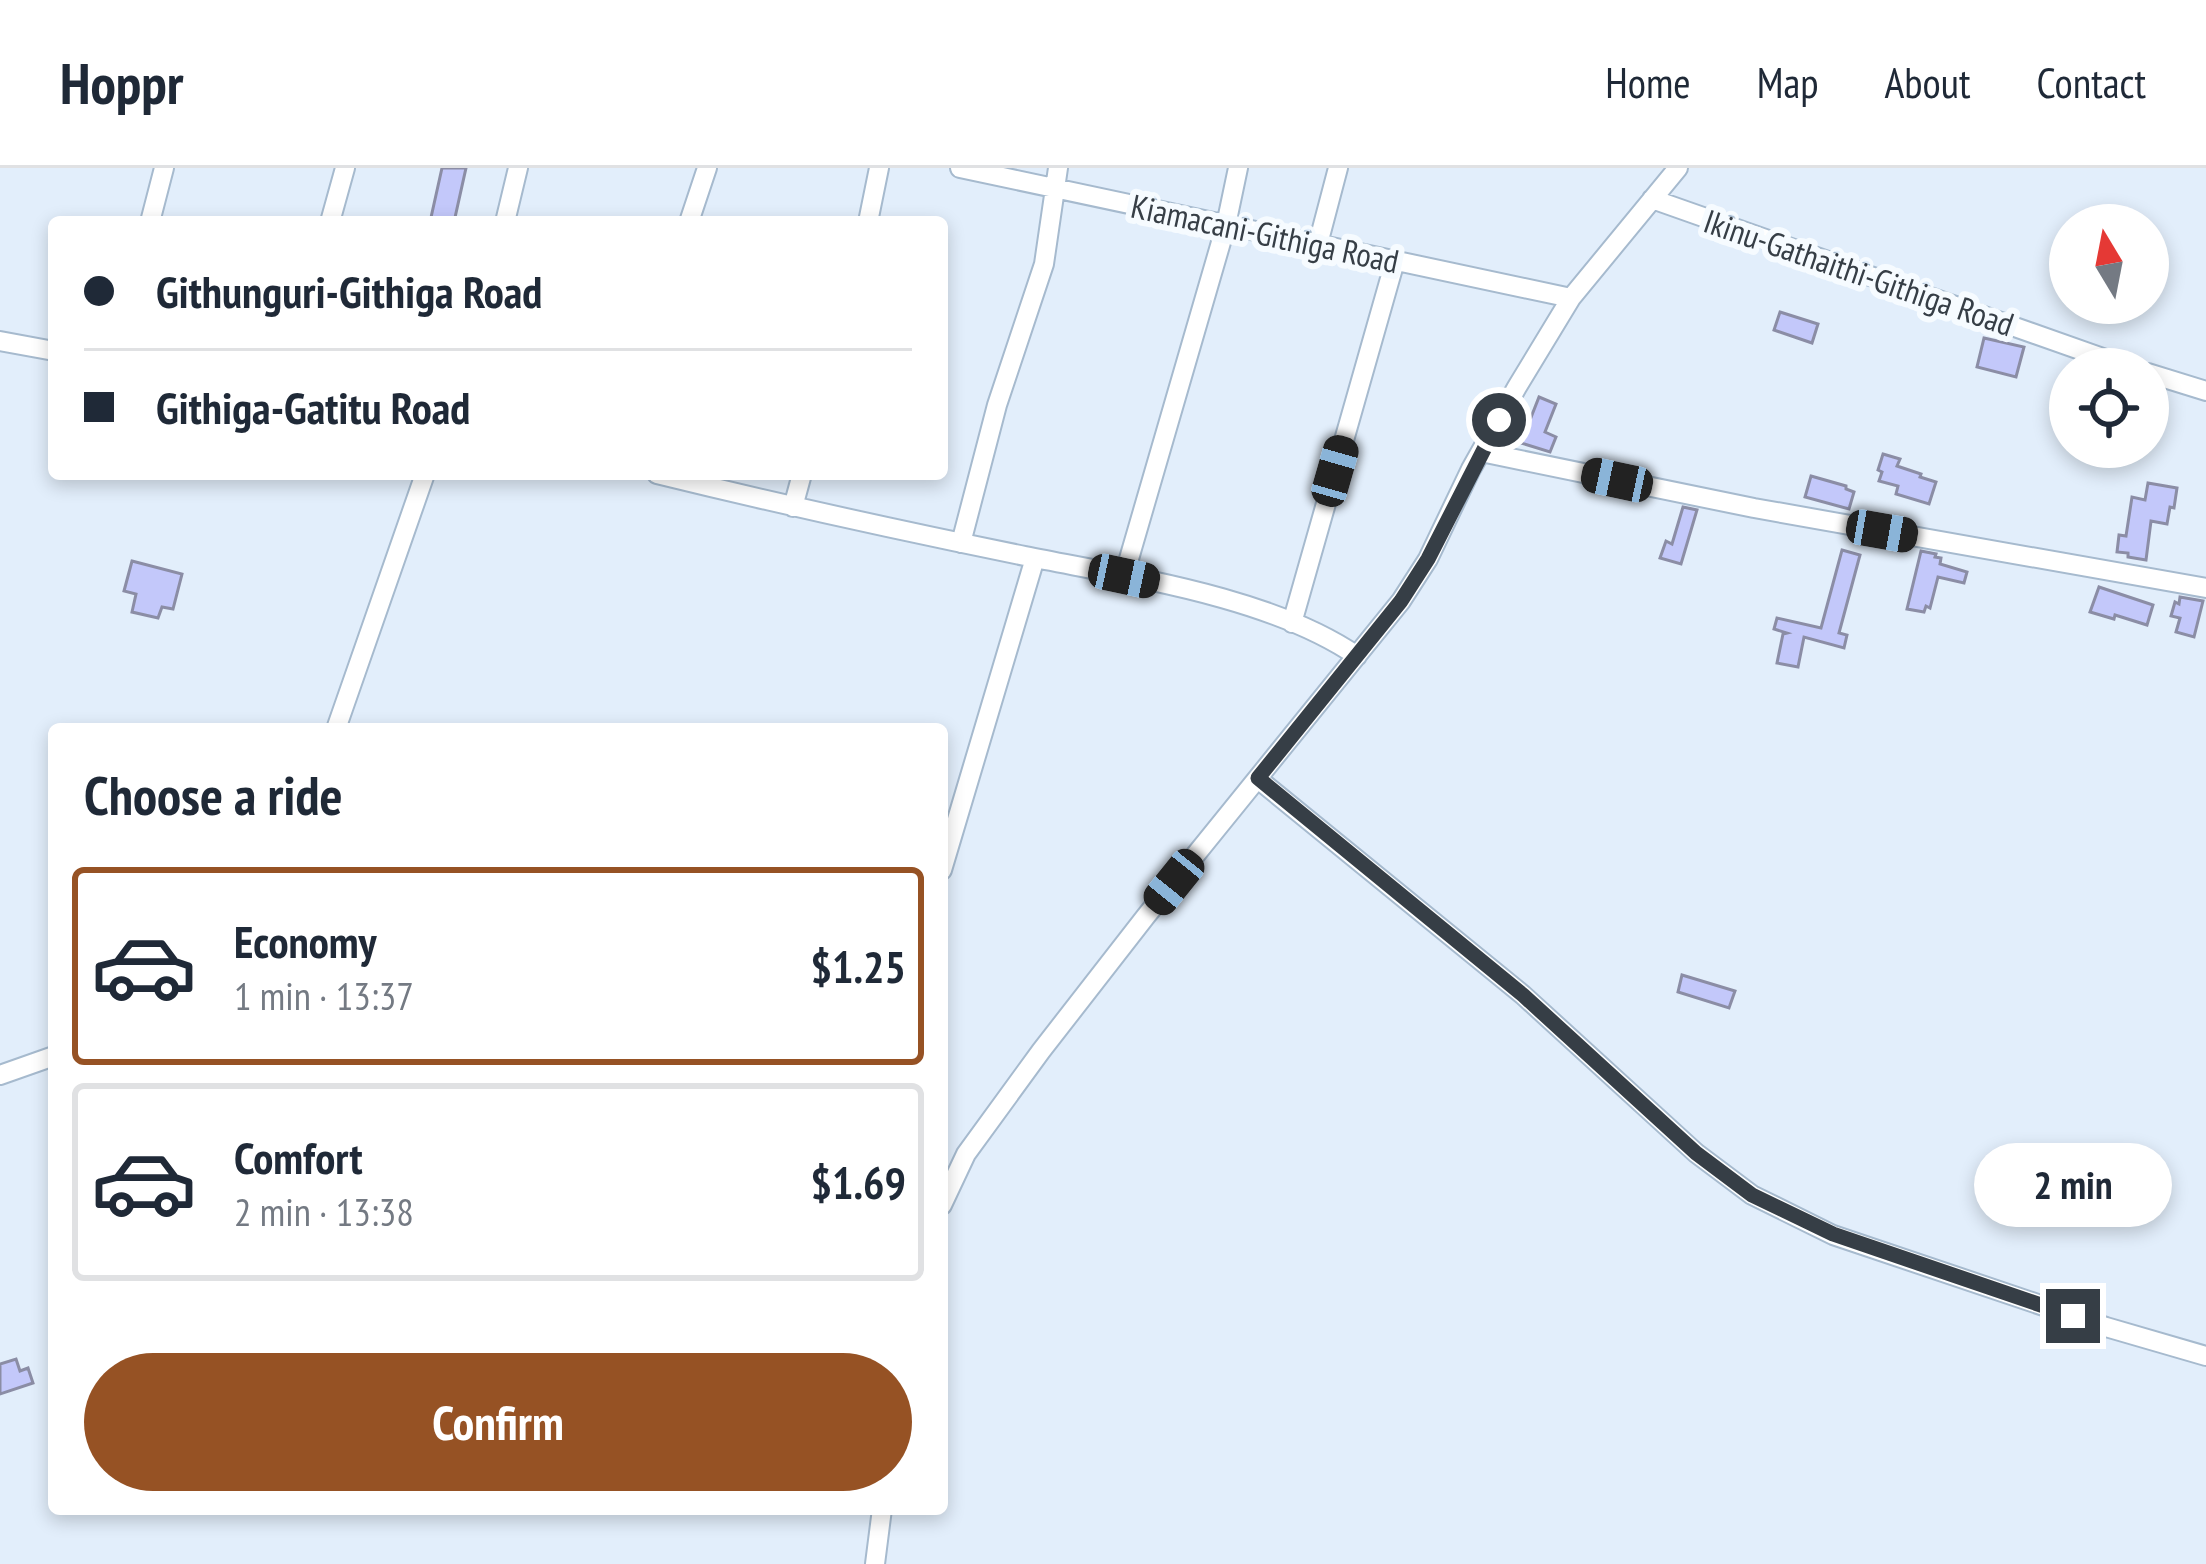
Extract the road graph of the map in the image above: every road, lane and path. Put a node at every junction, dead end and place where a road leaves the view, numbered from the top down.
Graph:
1 (164, 168) edge
2 (345, 168) edge
3 (518, 168) edge
4 (706, 168) edge
5 (879, 168) edge
6 (960, 168) edge
7 (1238, 168) edge
8 (1338, 168) edge
9 (1673, 169) edge
10 (1056, 178) edge
11 (1652, 200) junction
12 (152, 216) edge
13 (333, 216) edge
14 (506, 216) edge
15 (691, 216) edge
16 (869, 216) edge
17 (1226, 225) junction
18 (1318, 244) junction
19 (1395, 261) junction
20 (1571, 298) junction
21 (0, 341) edge
22 (2074, 348) edge
23 (48, 350) edge
24 (2169, 380) edge
25 (2206, 391) edge
26 (1481, 452) junction
27 (423, 480) edge
28 (682, 480) edge
29 (800, 480) edge
30 (793, 507) junction
31 (961, 542) junction
32 (1035, 558) junction
33 (1124, 576) junction
34 (2206, 589) edge
35 (1292, 623) junction
36 (1357, 656) junction
37 (338, 723) edge
38 (1258, 778) junction
39 (948, 850) edge
40 (48, 1058) edge
41 (0, 1075) edge
42 (948, 1192) edge
43 (2206, 1356) edge
44 (881, 1515) edge
45 (875, 1564) edge

1 - 12 street
2 - 13 street
3 - 14 street
4 - 15 street
5 - 16 street
6 - 10 street, Kiamacani-Githiga Road
7 - 17 street
8 - 18 street
9 - 11 street
10 - 17 street, Kiamacani-Githiga Road
10 - 31 street
11 - 20 street
11 - 22 street, Ikinu-Gathaithi-Githiga Road
17 - 18 street, Kiamacani-Githiga Road
17 - 33 street
18 - 19 street, Kiamacani-Githiga Road
19 - 20 street, Kiamacani-Githiga Road
19 - 35 street
20 - 26 street
21 - 23 street
24 - 25 street
26 - 34 street
26 - 36 street
27 - 37 street
28 - 30 street
29 - 30 street
30 - 31 street
31 - 32 street
32 - 33 street
32 - 39 street
33 - 35 street
35 - 36 street
36 - 38 street
38 - 42 street
38 - 43 street
40 - 41 street
44 - 45 street

